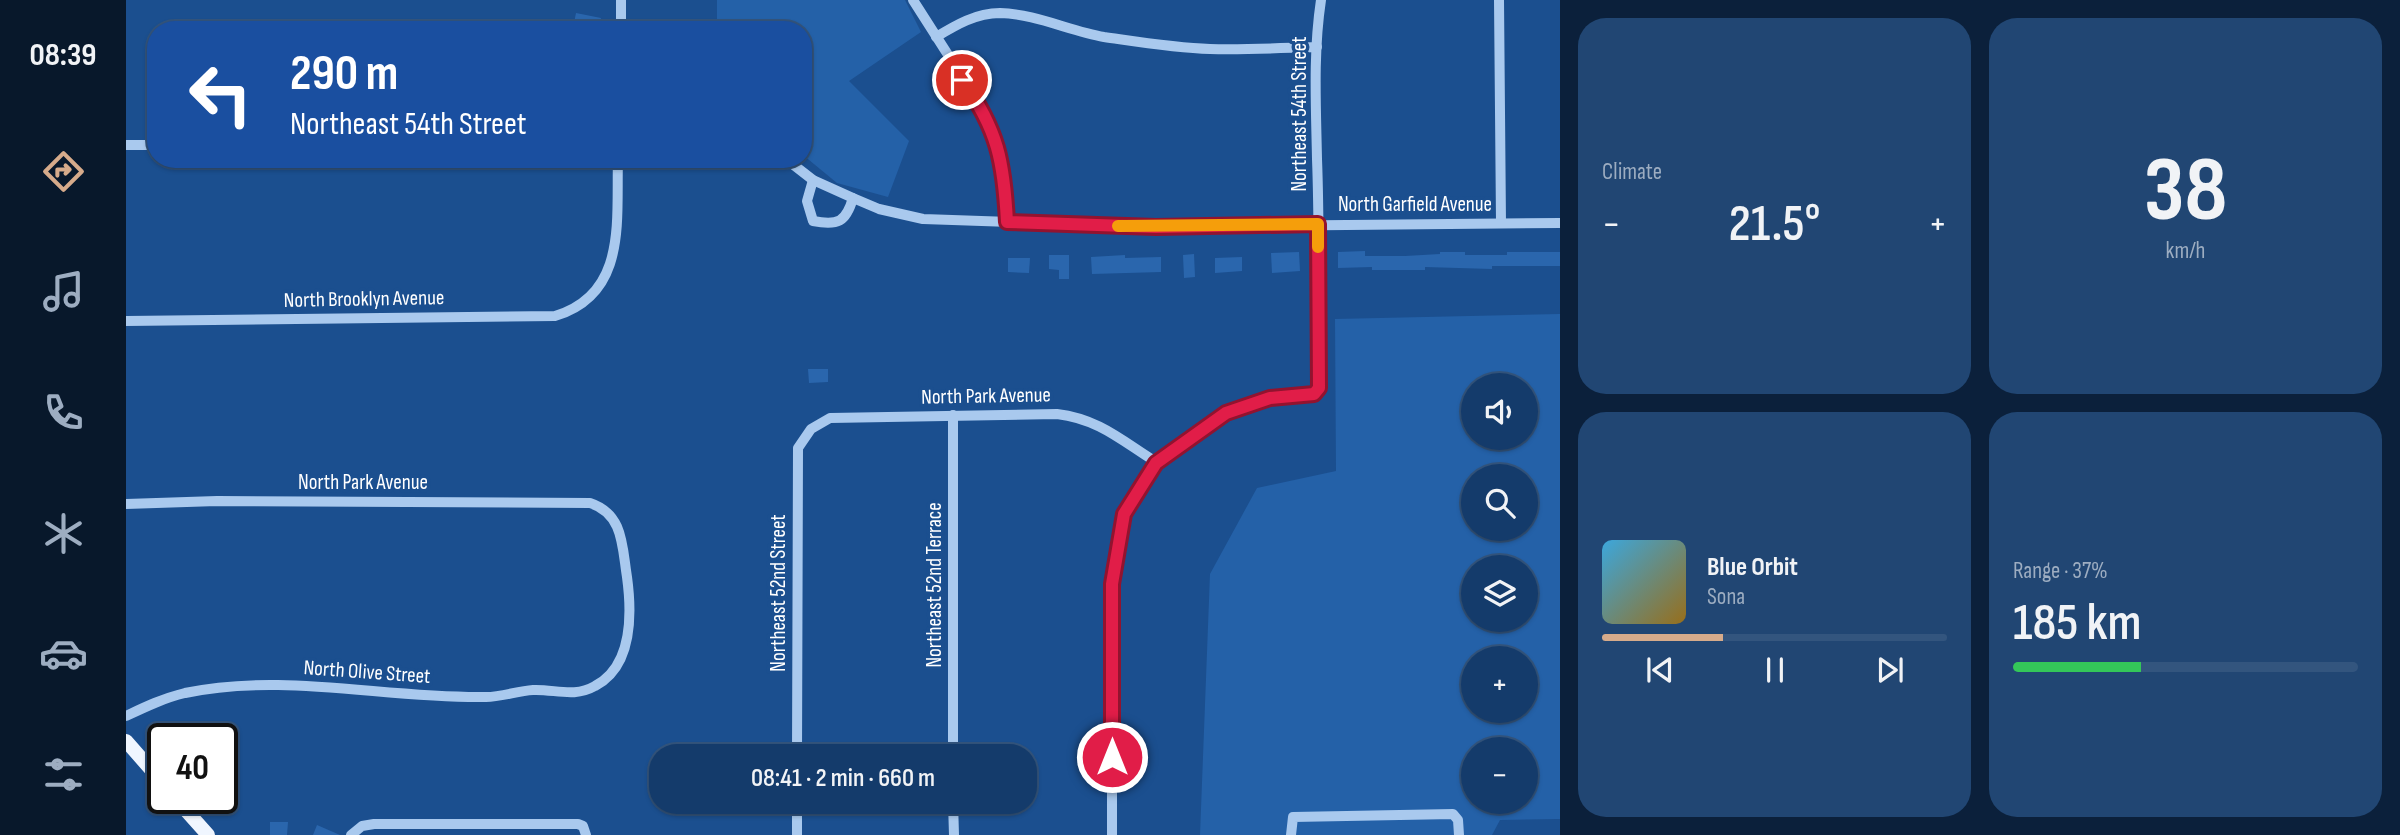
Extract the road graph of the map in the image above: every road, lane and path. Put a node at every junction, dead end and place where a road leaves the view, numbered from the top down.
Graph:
1 (621, 0) edge
2 (913, 0) edge
3 (1321, 0) edge
4 (1499, 0) edge
5 (621, 21) edge
6 (936, 37) junction
7 (1317, 47) junction
8 (126, 145) edge
9 (147, 145) edge
10 (618, 168) edge
11 (798, 168) edge
12 (813, 180) junction
13 (853, 198) junction
14 (1007, 222) junction
15 (1501, 223) junction
16 (1560, 223) edge
17 (1318, 224) junction
18 (126, 321) edge
19 (953, 415) junction
20 (808, 432) joint
21 (1156, 463) junction
22 (126, 504) edge
23 (606, 678) joint
24 (126, 716) edge
25 (126, 741) edge
26 (797, 744) edge
27 (953, 744) edge
28 (147, 765) edge
29 (189, 814) edge
30 (797, 814) edge
31 (953, 814) edge
32 (479, 822) junction
33 (586, 832) edge
34 (208, 835) edge
35 (351, 835) edge
36 (480, 835) edge
37 (797, 835) edge
38 (954, 835) edge
39 (1112, 835) edge
40 (1291, 835) edge
41 (1459, 835) edge

1 - 5 street
2 - 6 street
3 - 7 street, Northeast 54th Street
4 - 15 street
6 - 7 street
6 - 14 street
7 - 17 street, Northeast 54th Street
8 - 9 street
10 - 18 street, North Brooklyn Avenue
11 - 12 street, North Garfield Avenue
12 - 13 street, North Garfield Avenue
12 - 13 street
13 - 14 street, North Garfield Avenue
14 - 17 street, North Garfield Avenue
15 - 16 street, North Garfield Avenue
15 - 17 street, North Garfield Avenue
17 - 21 street, Northeast 54th Street
19 - 20 street, North Park Avenue
19 - 21 street, North Park Avenue
19 - 27 street, Northeast 52nd Terrace
20 - 26 street, Northeast 52nd Street
21 - 39 street
22 - 23 street, North Park Avenue
23 - 24 street, North Olive Street
25 - 28 main road
29 - 34 main road
30 - 37 street
31 - 38 street
32 - 33 street
32 - 35 street
32 - 36 street
40 - 41 street

